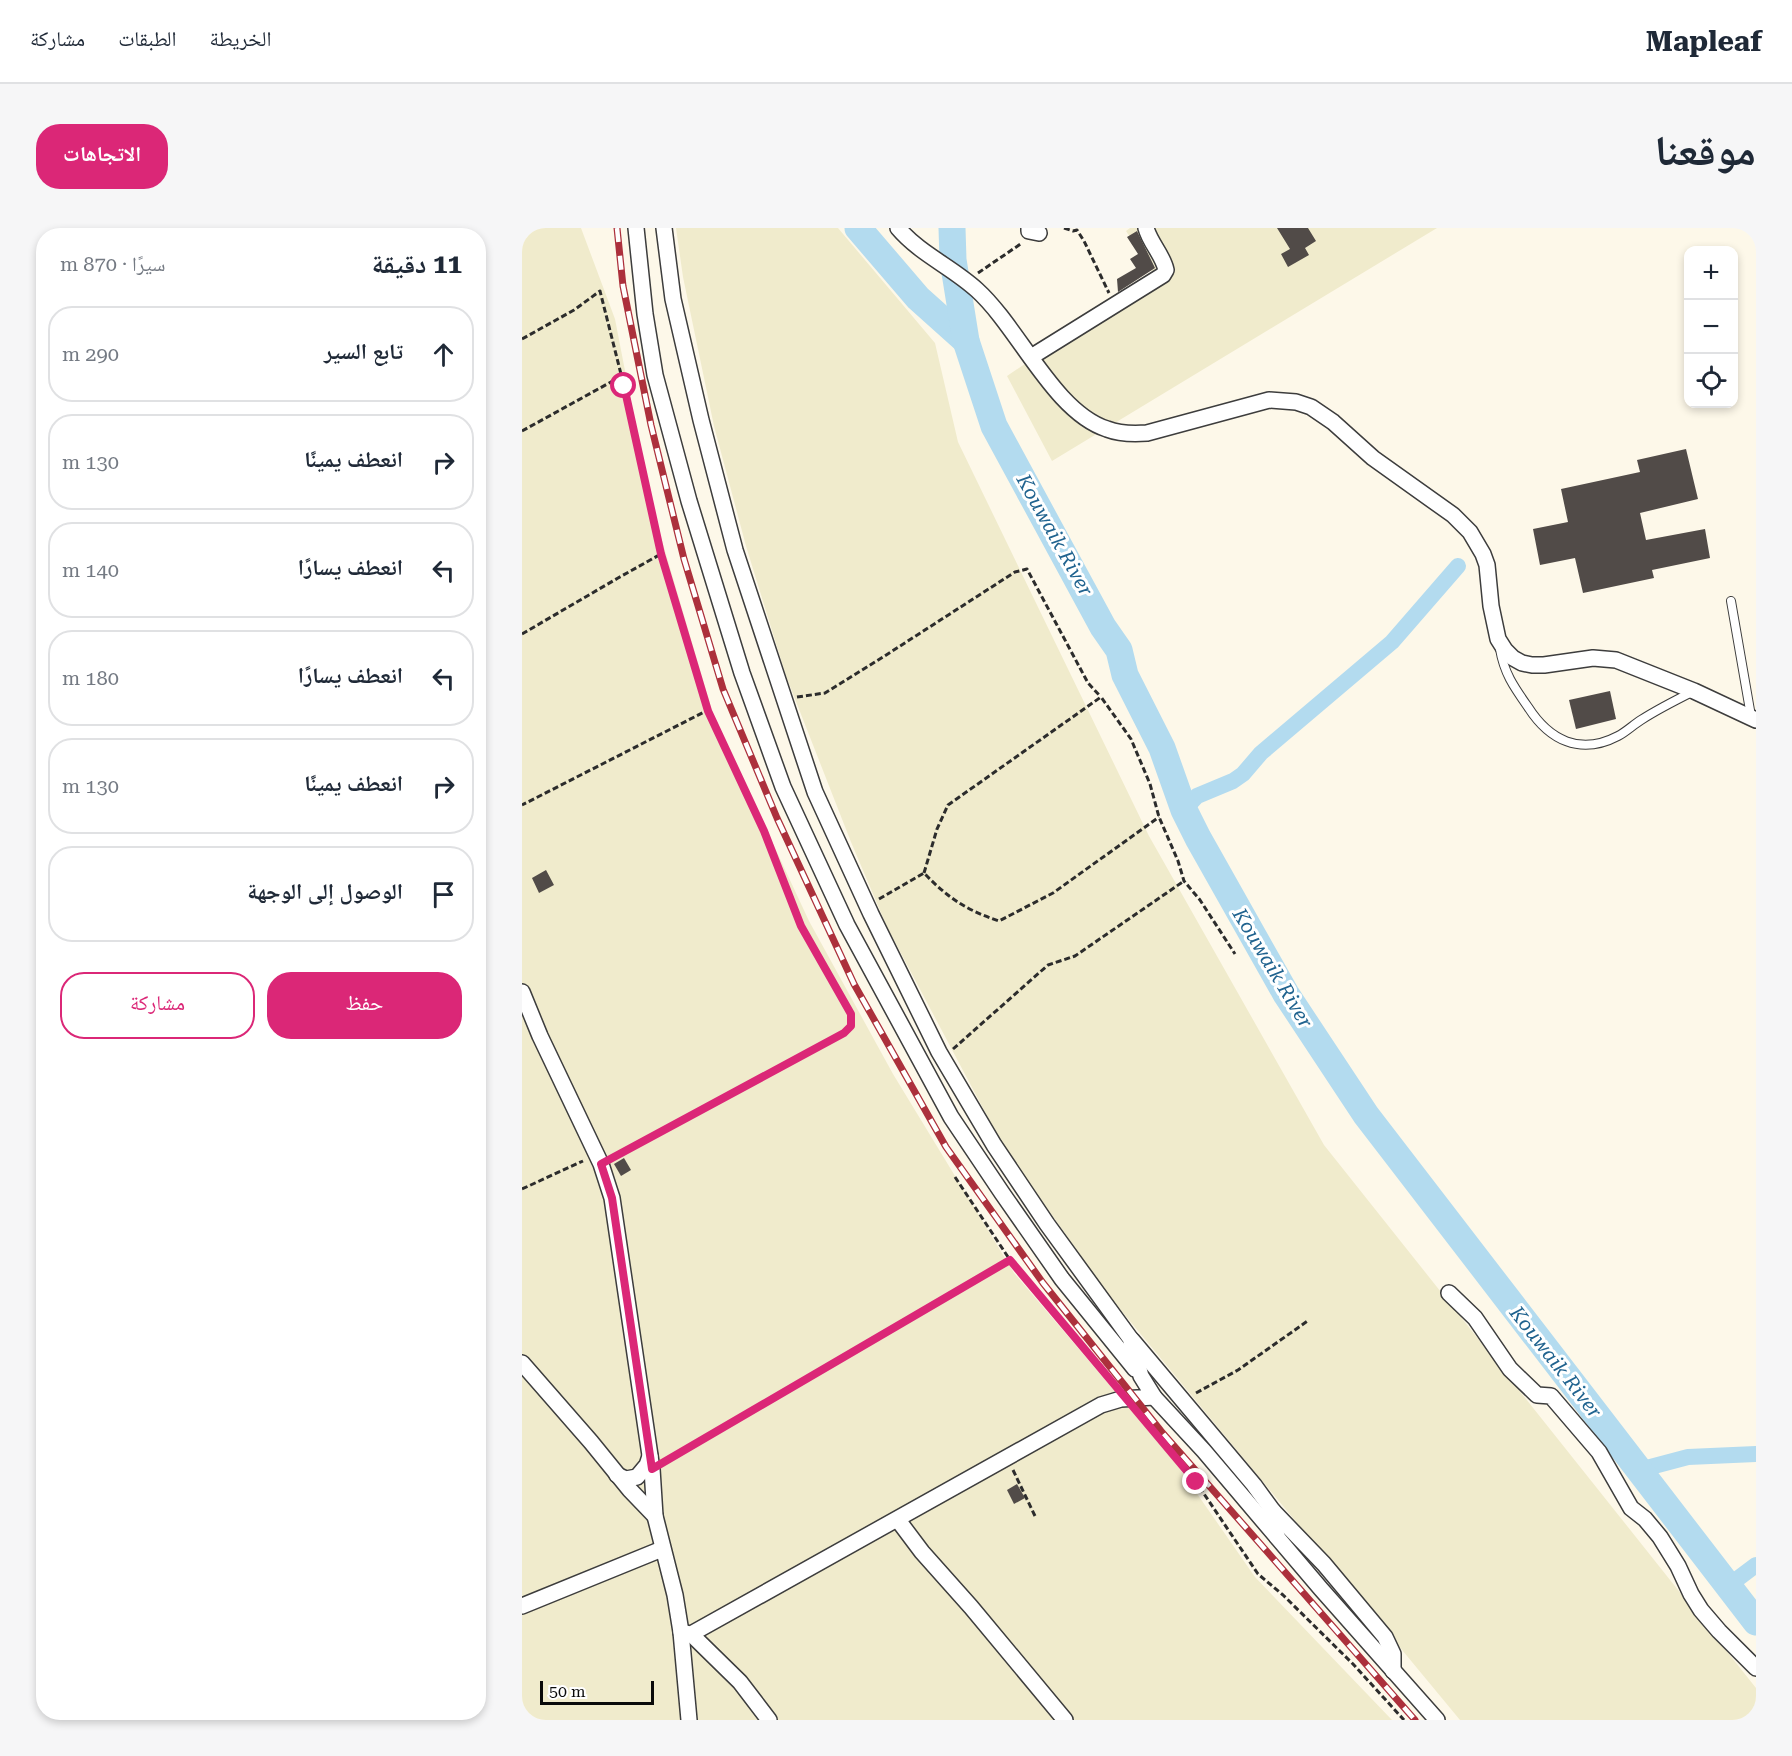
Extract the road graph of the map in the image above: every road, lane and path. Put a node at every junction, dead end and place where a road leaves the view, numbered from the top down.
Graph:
1 (636, 228) edge
2 (664, 228) edge
3 (898, 228) edge
4 (1064, 228) edge
5 (1146, 228) edge
6 (1034, 230) edge
7 (967, 281) junction
8 (1106, 310) junction
9 (522, 339) edge
10 (1031, 357) junction
11 (621, 377) junction
12 (522, 431) edge
13 (661, 554) junction
14 (1731, 602) dead end
15 (522, 634) edge
16 (1498, 639) junction
17 (1694, 691) junction
18 (1101, 697) junction
19 (784, 700) junction
20 (708, 711) junction
21 (1754, 718) edge
22 (522, 805) edge
23 (1159, 817) junction
24 (924, 873) junction
25 (1184, 881) junction
26 (867, 906) junction
27 (1235, 954) dead end
28 (522, 992) edge
29 (943, 1059) junction
30 (599, 1159) junction
31 (956, 1178) dead end
32 (522, 1189) edge
33 (1010, 1260) junction
34 (1449, 1293) dead end
35 (1309, 1320) dead end
36 (1130, 1338) junction
37 (522, 1363) edge
38 (1141, 1376) junction
39 (1154, 1397) junction
40 (1125, 1399) junction
41 (1184, 1400) junction
42 (1007, 1458) junction
43 (651, 1462) junction
44 (617, 1475) junction
45 (1273, 1511) junction
46 (1035, 1515) dead end
47 (655, 1516) junction
48 (898, 1520) junction
49 (1276, 1537) junction
50 (662, 1549) junction
51 (522, 1606) edge
52 (686, 1633) junction
53 (1756, 1668) edge
54 (1393, 1671) junction
55 (689, 1720) edge
56 (769, 1720) edge
57 (1065, 1720) edge
58 (1404, 1720) edge
59 (1437, 1720) edge

1 - 38 street
2 - 19 street
3 - 7 street
4 - 8 path
5 - 8 street
6 - 7 path
7 - 10 street
8 - 10 street
9 - 11 path
10 - 16 street
11 - 12 path
11 - 13 path
13 - 15 path
13 - 20 path
14 - 21 lane
16 - 17 street
16 - 17 lane
17 - 21 street
18 - 19 path
18 - 23 path
18 - 24 path
19 - 26 street
20 - 22 path
20 - 30 path
23 - 24 path
23 - 25 path
24 - 26 path
25 - 27 path
25 - 29 path
26 - 29 street
28 - 30 street
29 - 36 street
30 - 32 path
30 - 43 street
31 - 33 path
33 - 40 path
33 - 43 path
34 - 53 street
35 - 41 path
36 - 38 street
36 - 41 street
37 - 44 street
38 - 39 street
39 - 40 street
39 - 49 street
40 - 42 street
40 - 58 path
41 - 45 street
42 - 46 path
42 - 48 street
43 - 44 street
43 - 47 street
44 - 47 street
45 - 49 street
45 - 54 street
47 - 50 street
48 - 52 street
48 - 57 street
49 - 54 street
50 - 51 street
50 - 52 street
52 - 55 street
52 - 56 street
54 - 59 street

